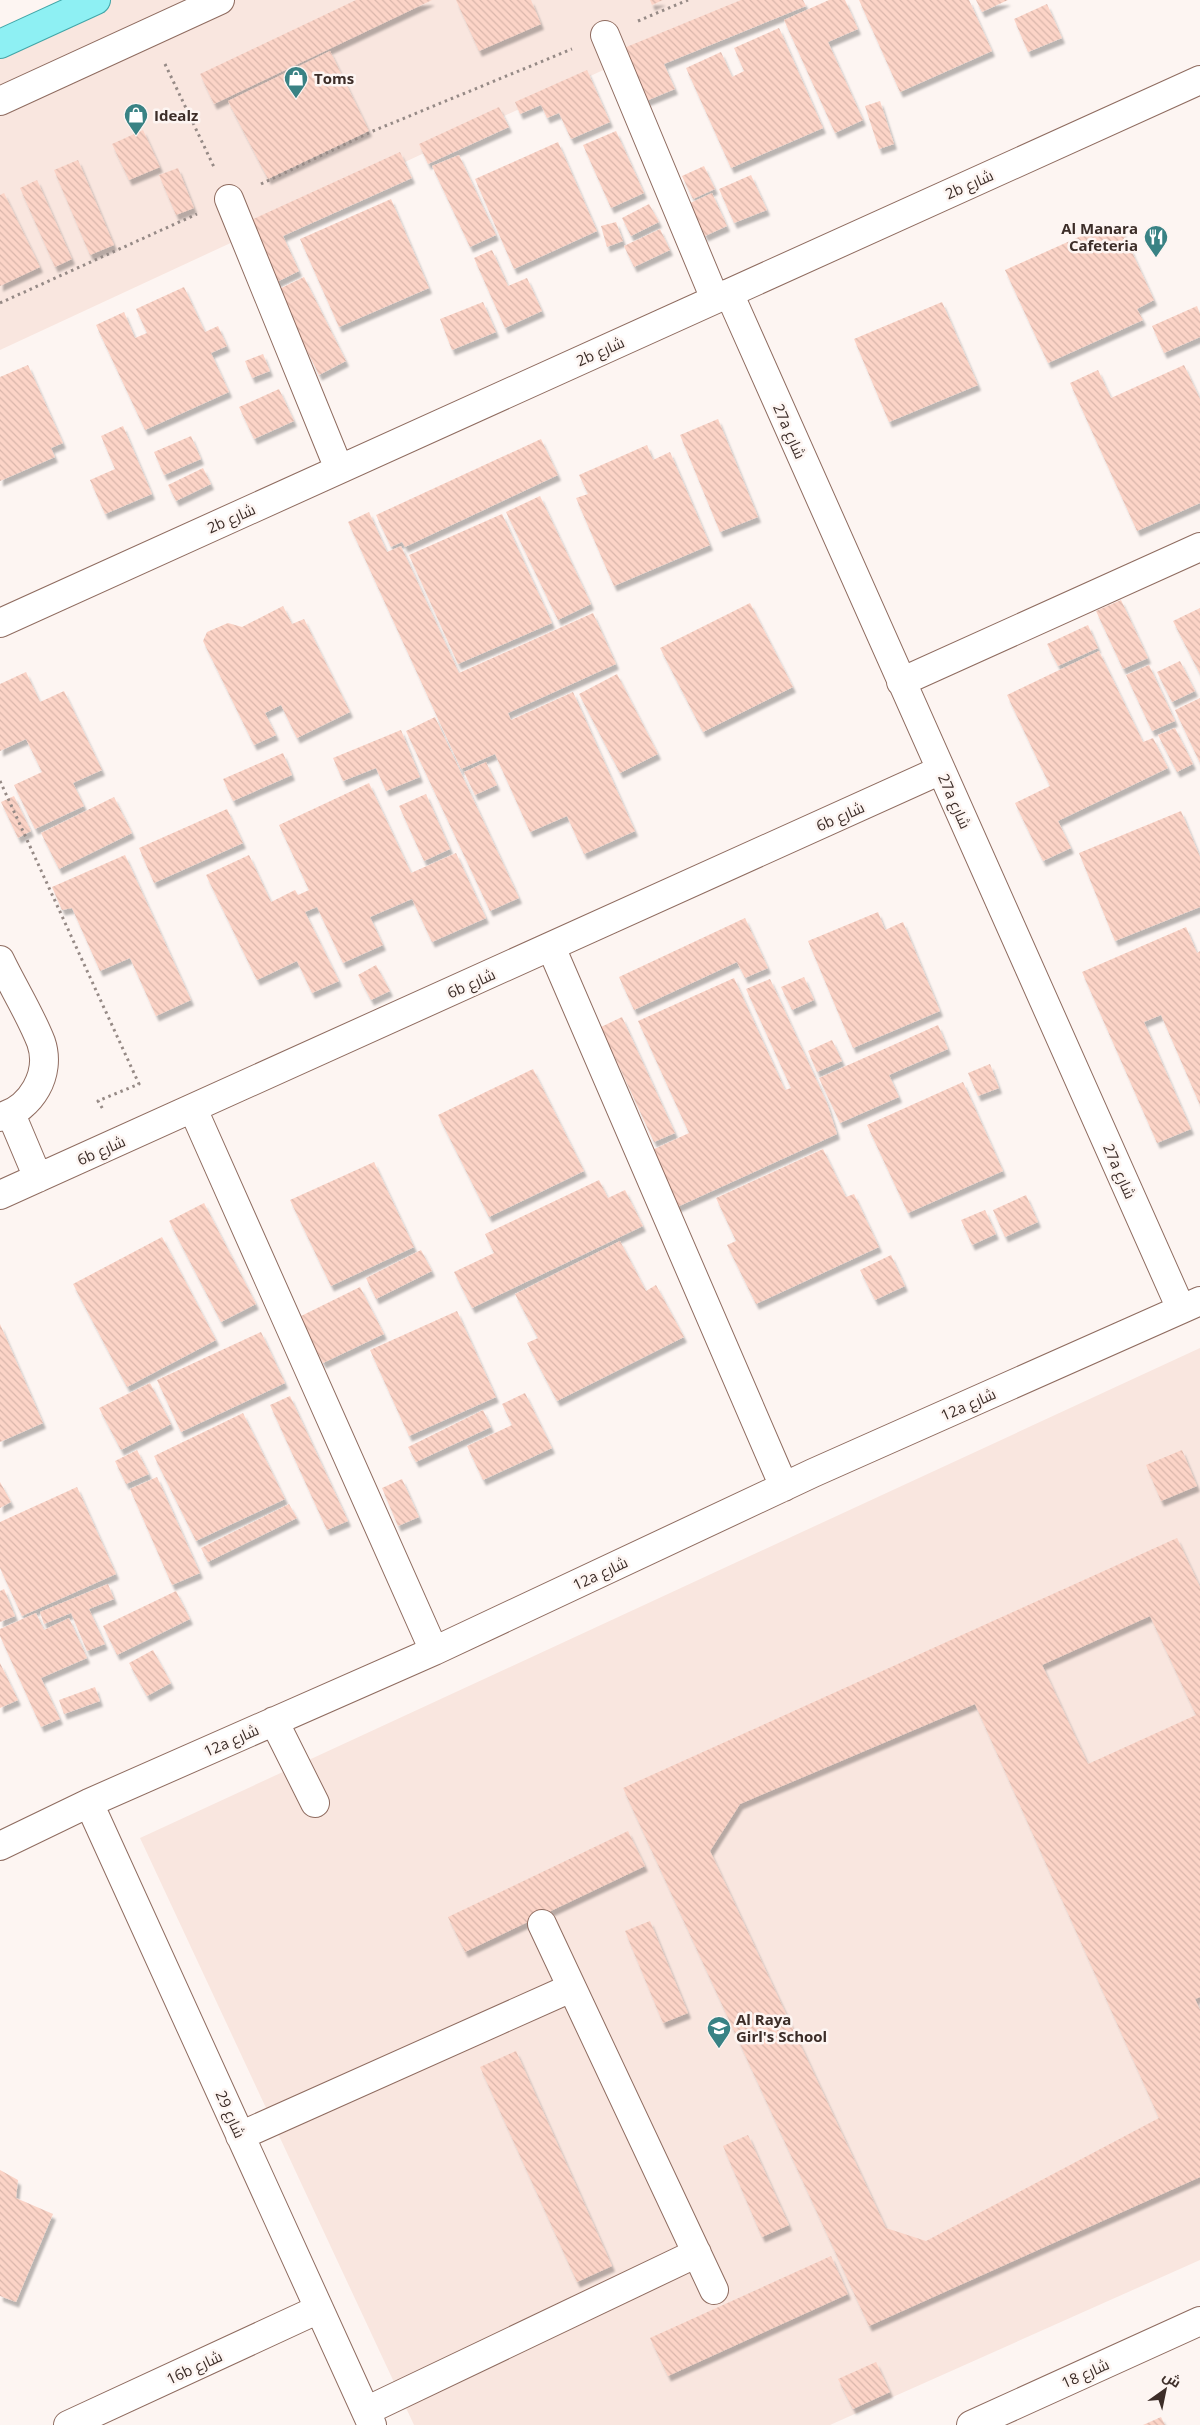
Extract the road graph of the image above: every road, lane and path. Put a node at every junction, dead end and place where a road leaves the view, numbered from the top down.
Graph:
1 (96, 0) edge
2 (220, 0) edge
3 (688, 0) edge
4 (150, 32) junction
5 (605, 35) junction
6 (0, 44) edge
7 (1200, 80) edge
8 (0, 101) edge
9 (229, 199) junction
10 (722, 296) junction
11 (0, 303) edge
12 (340, 469) junction
13 (1200, 547) edge
14 (0, 623) edge
15 (901, 682) junction
16 (941, 770) junction
17 (0, 781) edge
18 (552, 947) junction
19 (0, 960) edge
20 (193, 1109) junction
21 (6, 1115) edge
22 (121, 1141) junction
23 (38, 1178) junction
24 (0, 1195) edge
25 (1191, 1305) edge
26 (784, 1487) junction
27 (434, 1651) junction
28 (274, 1721) junction
29 (90, 1803) junction
30 (315, 1803) dead end
31 (0, 1846) edge
32 (542, 1924) dead end
33 (571, 1988) junction
34 (240, 2136) junction
35 (697, 2253) junction
36 (714, 2290) dead end
37 (319, 2309) junction
38 (1200, 2321) edge
39 (369, 2418) edge
40 (988, 2422) edge
41 (68, 2425) edge

1 - 6 main road
2 - 4 street
3 - 5 path
4 - 8 street
4 - 9 path
5 - 9 path
5 - 10 street, 27a شارع
7 - 10 street, 2b شارع
9 - 11 path
9 - 12 street
10 - 12 street, 2b شارع
10 - 15 street, 27a شارع
12 - 14 street, 2b شارع
13 - 15 street
15 - 16 street, 27a شارع
16 - 18 street, 6b شارع
16 - 25 street, 27a شارع
17 - 22 path
18 - 20 street, 6b شارع
18 - 26 street
19 - 21 street
20 - 22 street, 6b شارع
20 - 27 street
21 - 23 street
22 - 23 street, 6b شارع
23 - 24 street, 6b شارع
25 - 26 street, 12a شارع
26 - 27 street, 12a شارع
27 - 28 street, 12a شارع
28 - 29 street, 12a شارع
28 - 30 street
29 - 31 street, 12a شارع
29 - 34 street, شارع 29
32 - 33 street
33 - 34 street
33 - 35 street
34 - 37 street, شارع 29
35 - 36 street
35 - 39 street
37 - 39 street, شارع 29
37 - 41 street, 16b شارع
38 - 40 street, شارع 18

